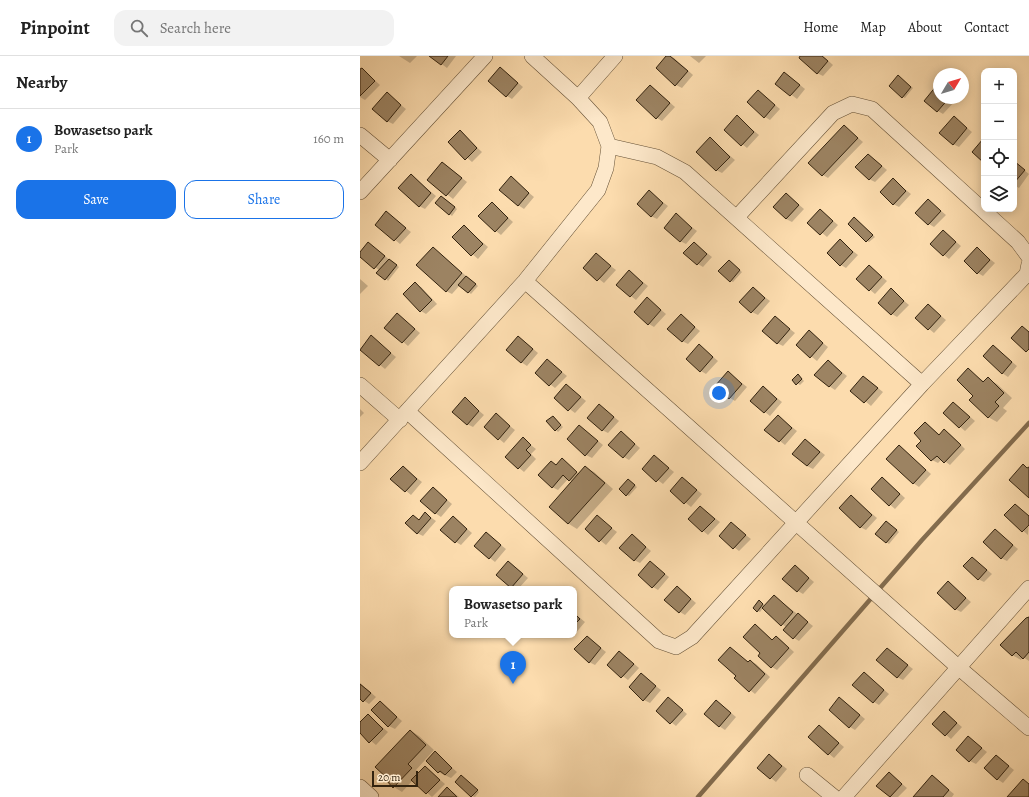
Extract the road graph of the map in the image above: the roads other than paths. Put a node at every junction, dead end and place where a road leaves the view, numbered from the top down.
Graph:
1 (485, 56) edge
2 (532, 56) edge
3 (616, 56) edge
4 (578, 98) junction
5 (360, 135) edge
6 (609, 146) junction
7 (390, 160) junction
8 (360, 192) edge
9 (737, 217) junction
10 (1029, 257) edge
11 (1029, 264) edge
12 (525, 281) junction
13 (922, 384) junction
14 (360, 385) edge
15 (404, 416) junction
16 (360, 463) edge
17 (796, 523) junction
18 (1029, 588) edge
19 (958, 667) junction
20 (1029, 728) edge
21 (807, 775) dead end
22 (360, 787) edge
23 (371, 797) edge
24 (834, 797) edge
25 (844, 797) edge

1 - 7 street
2 - 4 street
3 - 4 street
4 - 6 street
5 - 7 street
6 - 9 street
6 - 12 street
7 - 8 street
9 - 10 street
9 - 13 street
11 - 13 street
12 - 15 street
12 - 17 street
13 - 17 street
14 - 15 street
15 - 16 street
15 - 17 street
17 - 19 street
18 - 19 street
19 - 20 street
19 - 25 street
21 - 24 street
22 - 23 street

